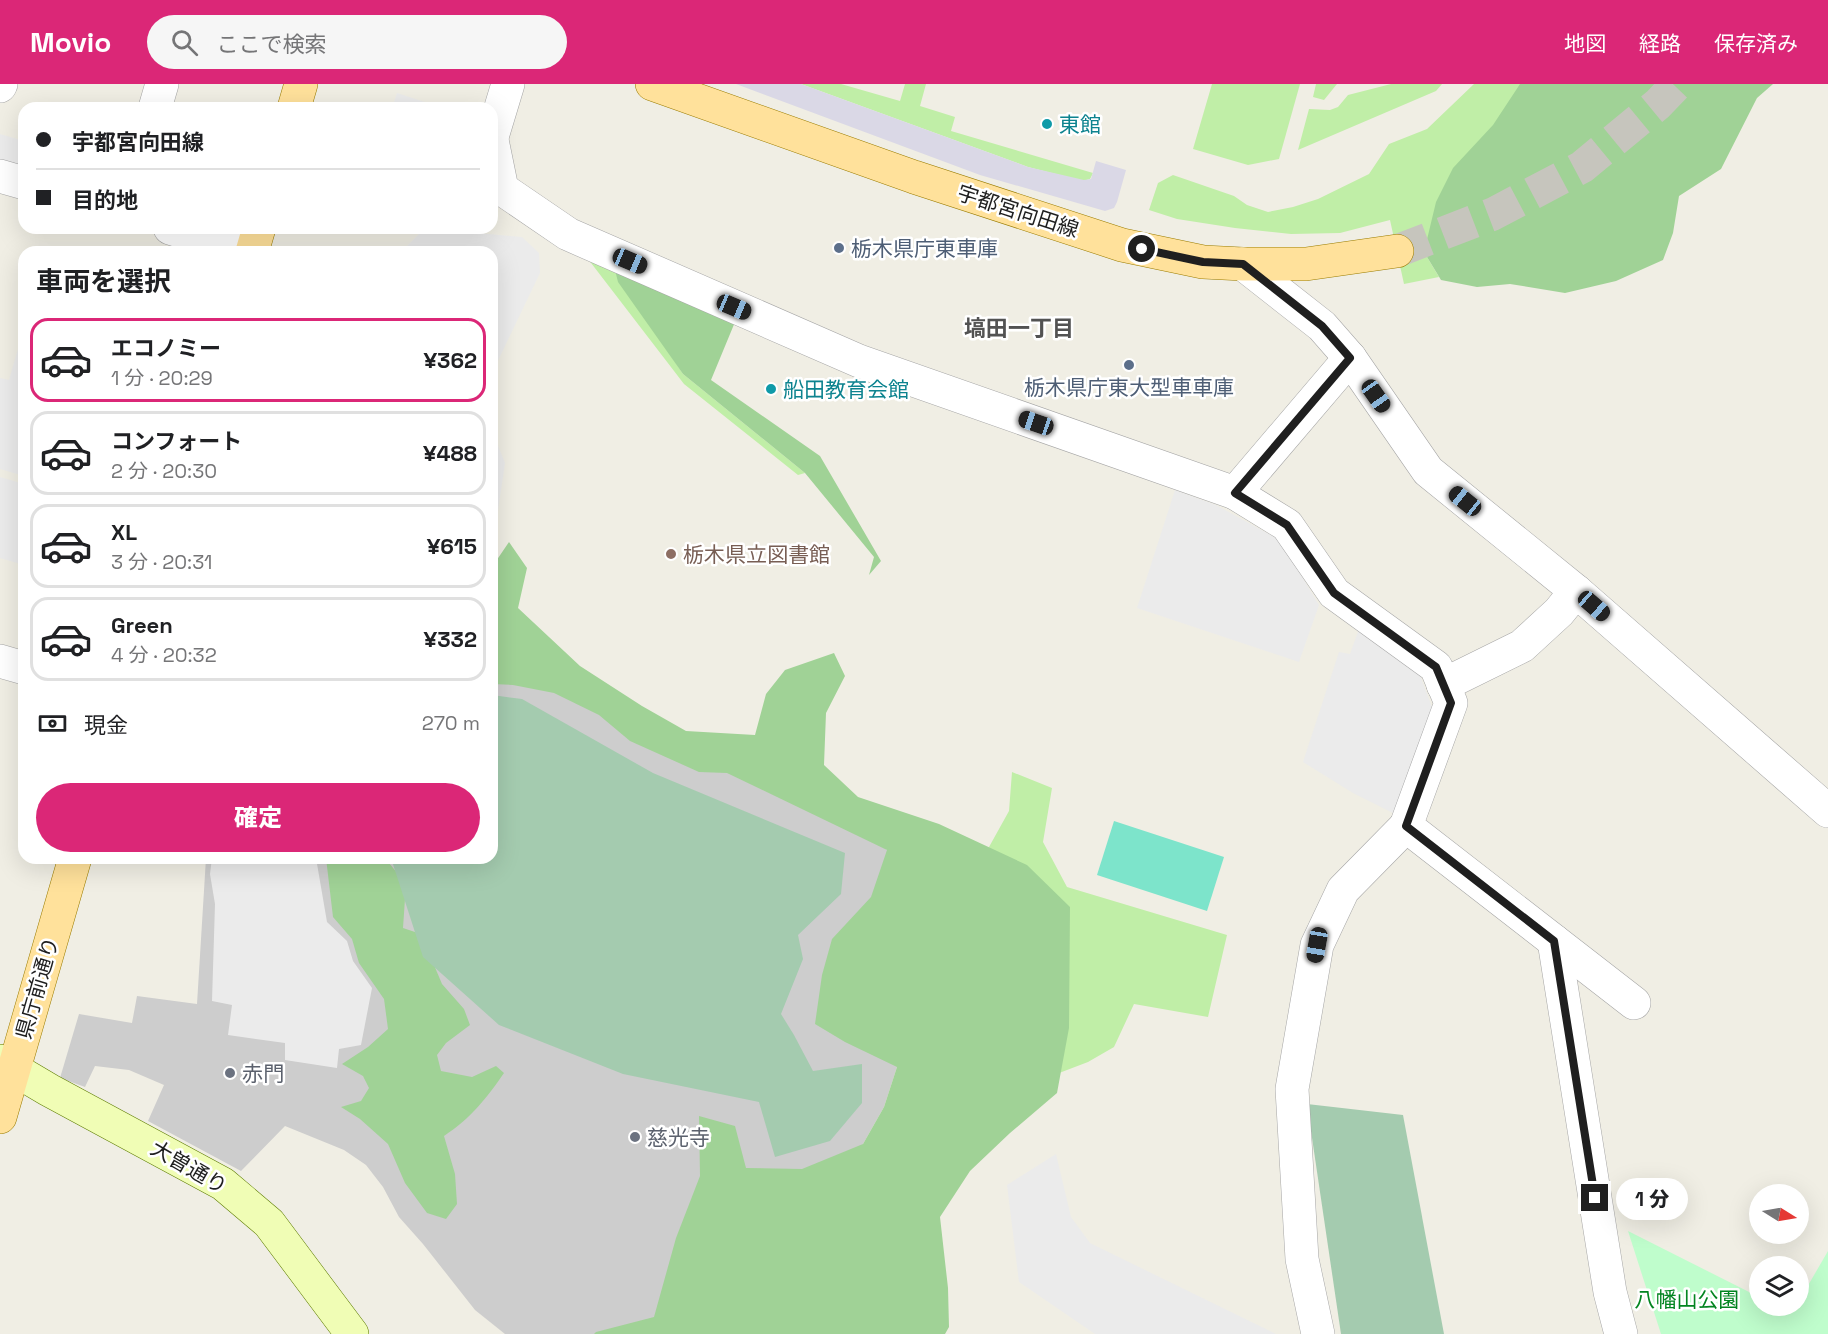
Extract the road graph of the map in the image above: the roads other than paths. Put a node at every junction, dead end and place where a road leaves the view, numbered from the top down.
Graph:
1 (162, 84) edge
2 (301, 84) edge
3 (508, 84) edge
4 (652, 84) edge
5 (157, 102) edge
6 (296, 102) edge
7 (498, 118) edge
8 (498, 169) edge
9 (0, 176) edge
10 (18, 181) edge
11 (188, 234) edge
12 (226, 246) edge
13 (1397, 251) tunnel mouth
14 (1243, 264) junction
15 (1350, 358) junction
16 (1235, 493) junction
17 (1576, 591) junction
18 (0, 661) edge
19 (18, 666) edge
20 (1443, 685) junction
21 (1828, 811) edge
22 (1406, 826) junction
23 (73, 864) edge
24 (1554, 941) junction
25 (1634, 1004) dead end
26 (7, 1065) edge
27 (0, 1117) edge
28 (352, 1334) edge
29 (1318, 1334) edge
30 (1621, 1334) edge

1 - 5 street
2 - 6 main road
3 - 7 street
4 - 14 main road, 宇都宮向田線
8 - 16 street
9 - 10 street
11 - 12 street
13 - 14 main road, 宇都宮向田線
14 - 15 street
15 - 16 street
15 - 17 street
16 - 20 street
17 - 20 street
17 - 21 street
18 - 19 street
20 - 22 street
22 - 24 street
22 - 29 street
23 - 26 main road, 県庁前通り
24 - 25 street
24 - 30 street
26 - 27 main road, 県庁前通り
26 - 28 street, 大曽通り

